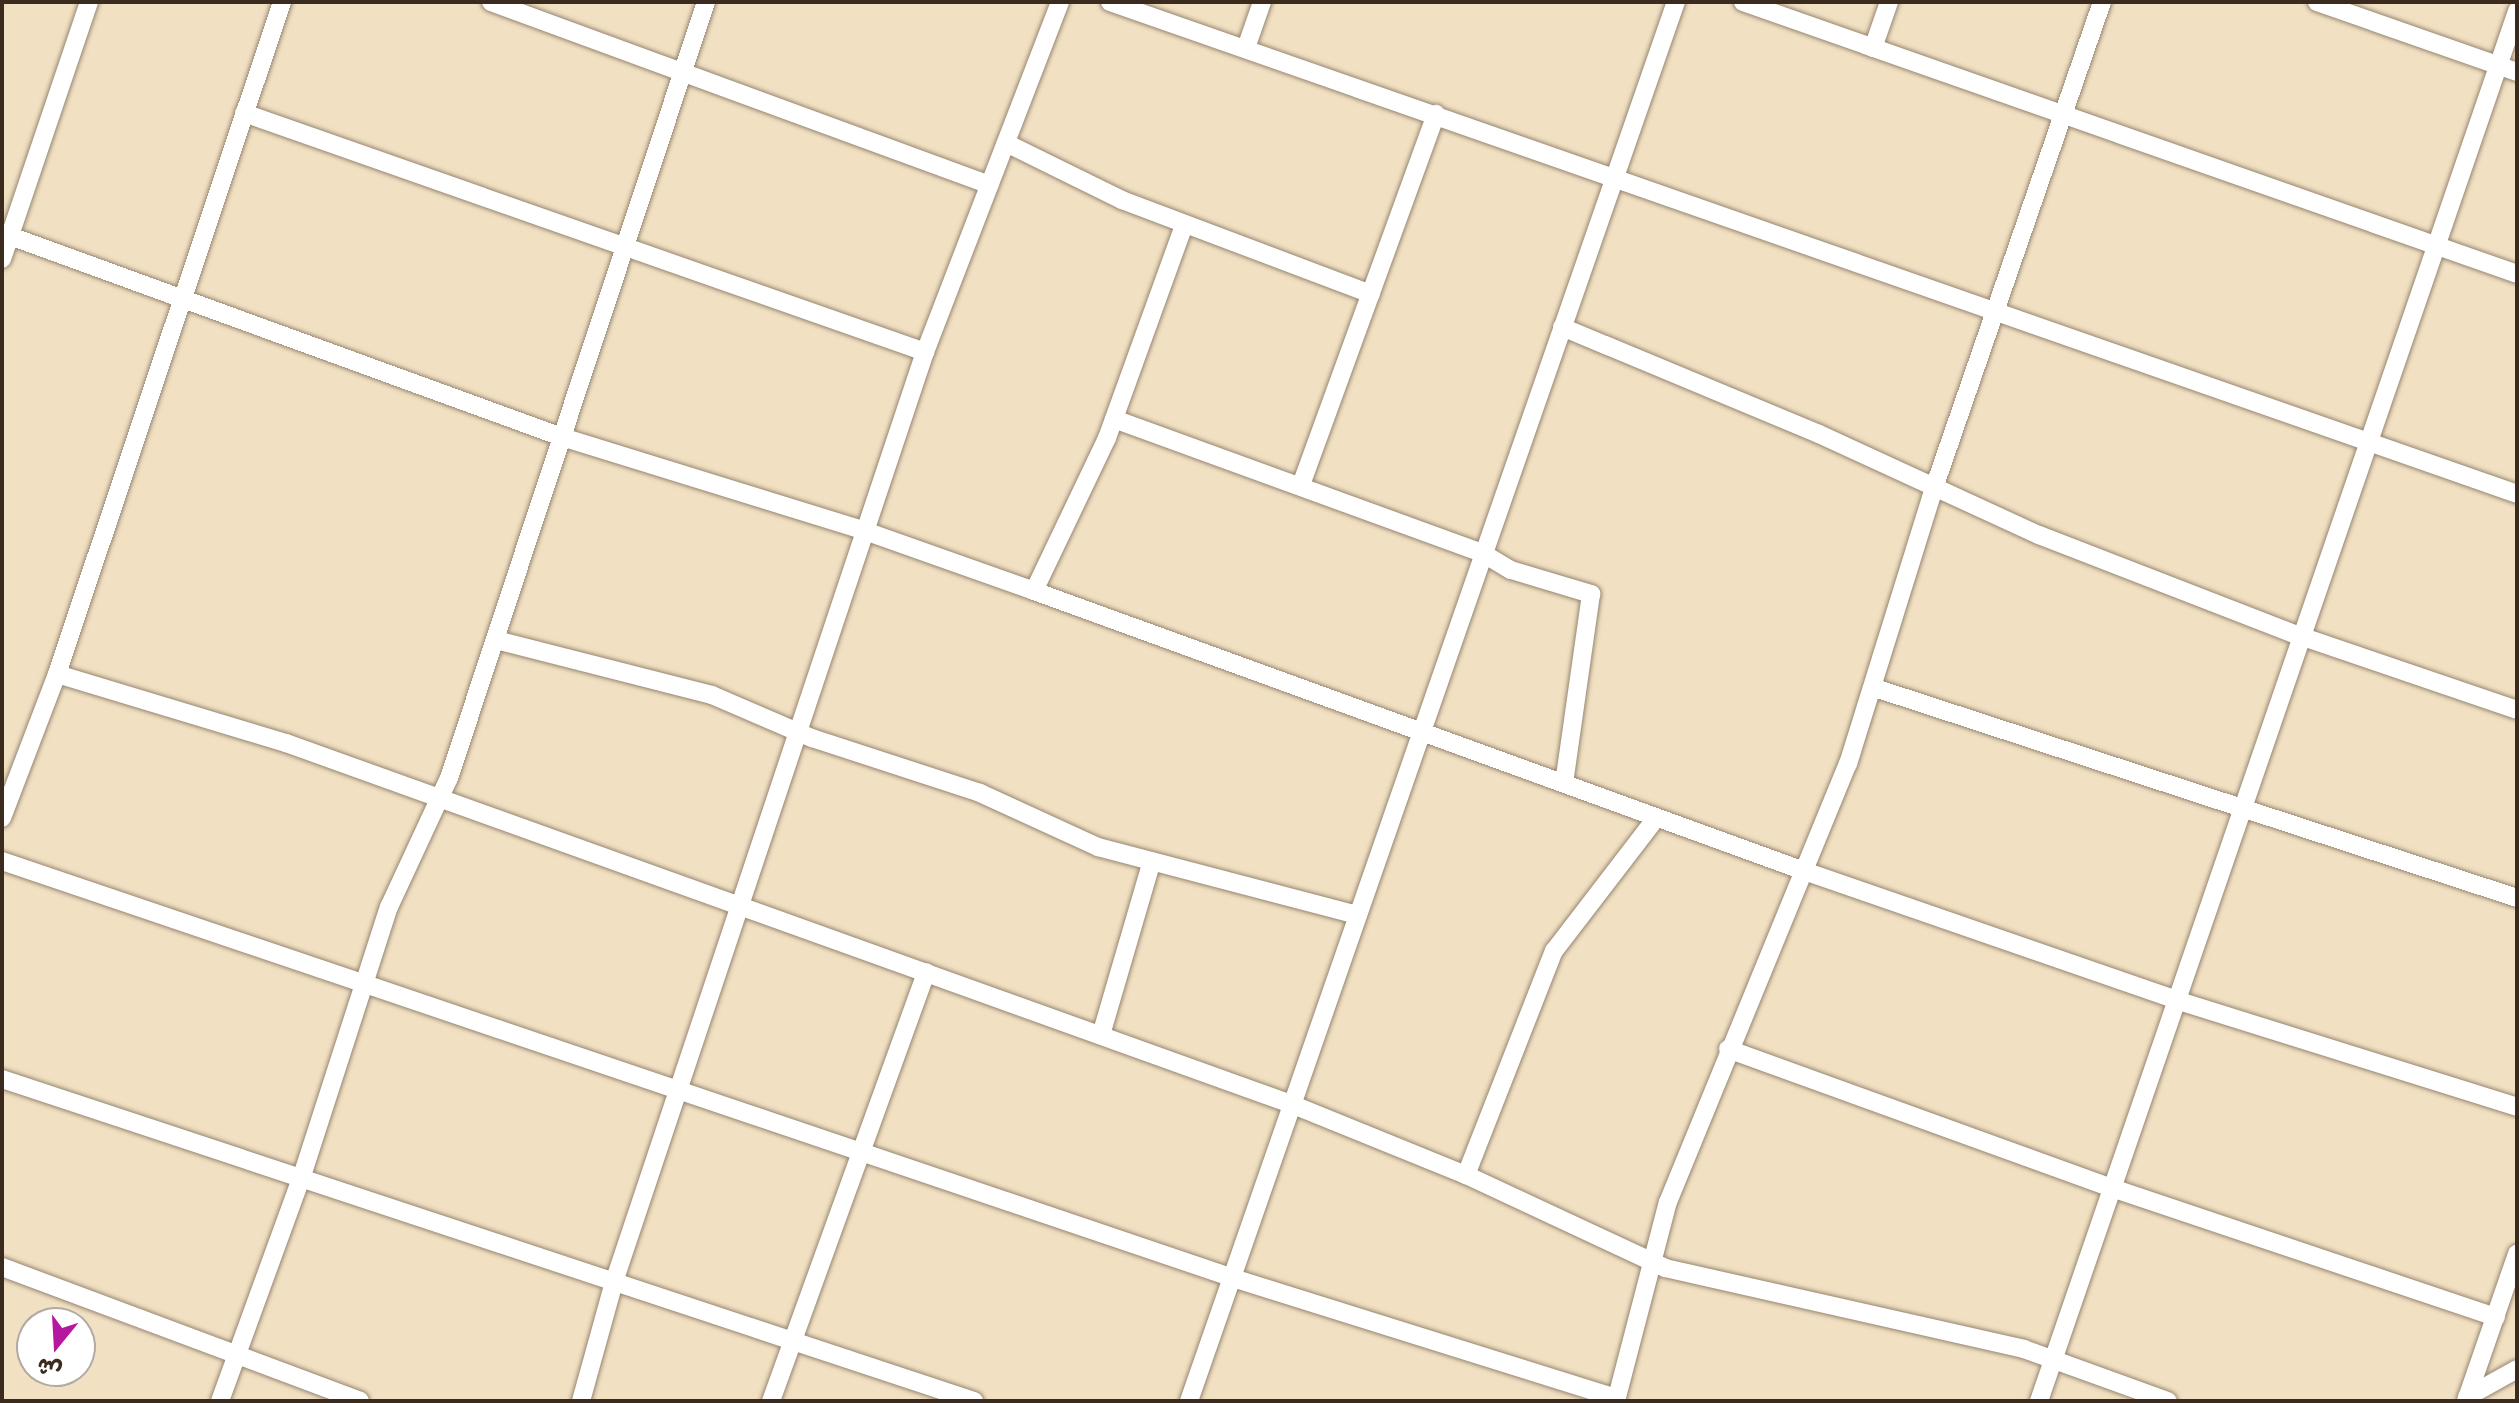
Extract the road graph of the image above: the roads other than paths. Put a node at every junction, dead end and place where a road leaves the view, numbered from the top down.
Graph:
1 (89, 2) edge
2 (282, 2) edge
3 (491, 2) edge
4 (706, 2) edge
5 (1060, 2) edge
6 (1110, 2) edge
7 (1262, 2) edge
8 (1676, 2) edge
9 (1743, 2) edge
10 (1889, 2) edge
11 (2102, 2) edge
12 (2317, 2) edge
13 (2517, 11) edge
14 (1246, 48) junction
15 (1873, 48) junction
16 (2498, 65) junction
17 (2517, 72) edge
18 (682, 76) junction
19 (244, 113) junction
20 (1436, 114) junction
21 (2064, 115) junction
22 (1006, 143) junction
23 (1616, 176) junction
24 (990, 185) junction
25 (1184, 225) junction
26 (6, 234) edge
27 (2436, 246) junction
28 (626, 247) junction
29 (2, 259) edge
30 (2517, 274) edge
31 (1371, 294) junction
32 (180, 300) junction
33 (1995, 311) junction
34 (1562, 327) junction
35 (925, 352) junction
36 (1114, 419) junction
37 (562, 437) junction
38 (2368, 444) junction
39 (1301, 485) junction
40 (1934, 488) junction
41 (2517, 494) edge
42 (865, 531) junction
43 (1484, 554) junction
44 (1034, 591) junction
45 (2300, 636) junction
46 (496, 640) junction
47 (57, 674) junction
48 (1875, 688) junction
49 (2517, 710) edge
50 (798, 732) junction
51 (1420, 734) junction
52 (1564, 783) junction
53 (440, 801) junction
54 (2242, 808) junction
55 (2, 818) edge
56 (1656, 818) junction
57 (2, 861) edge
58 (1152, 861) junction
59 (1804, 871) junction
60 (2517, 898) edge
61 (741, 906) junction
62 (1357, 915) junction
63 (926, 972) junction
64 (366, 980) junction
65 (2176, 1000) junction
66 (1101, 1035) junction
67 (1728, 1049) junction
68 (2, 1079) edge
69 (680, 1092) junction
70 (1291, 1104) junction
71 (2517, 1107) edge
72 (861, 1151) junction
73 (1466, 1175) junction
74 (301, 1179) junction
75 (2112, 1188) junction
76 (2517, 1254) edge
77 (1649, 1262) junction
78 (2, 1267) edge
79 (1233, 1278) junction
80 (614, 1282) junction
81 (2496, 1317) junction
82 (794, 1338) junction
83 (234, 1357) junction
84 (2053, 1357) junction
85 (2517, 1369) edge
86 (2466, 1399) edge
87 (1616, 1400) edge
88 (220, 1401) edge
89 (360, 1401) edge
90 (581, 1401) edge
91 (771, 1401) edge
92 (974, 1401) edge
93 (1189, 1401) edge
94 (2039, 1401) edge
95 (2168, 1401) edge

1 - 26 street
2 - 19 street
3 - 18 street
4 - 18 street
5 - 22 street
6 - 14 street
7 - 14 street
8 - 23 street
9 - 15 street
10 - 15 street
11 - 21 street
12 - 16 street
13 - 16 street
14 - 20 street
15 - 21 street
16 - 17 street
16 - 27 street
18 - 24 street
18 - 28 street
19 - 28 street
19 - 32 street
20 - 23 street
20 - 31 street
21 - 27 street
21 - 33 street
22 - 24 street
22 - 25 street
23 - 33 street
23 - 34 street
24 - 35 street
25 - 31 street
25 - 36 street
26 - 29 street
26 - 32 street
27 - 30 street
27 - 38 street
28 - 35 street
28 - 37 street
31 - 39 street
32 - 37 street
32 - 47 street
33 - 38 street
33 - 40 street
34 - 40 street
34 - 43 street
35 - 42 street
36 - 39 street
36 - 44 street
37 - 42 street
37 - 46 street
38 - 41 street
38 - 45 street
39 - 43 street
40 - 45 street
40 - 48 street
42 - 44 street
42 - 50 street
43 - 51 street
43 - 52 street
44 - 51 street
45 - 49 street
45 - 54 street
46 - 50 street
46 - 53 street
47 - 53 street
47 - 55 street
48 - 54 street
48 - 59 street
50 - 58 street
50 - 61 street
51 - 52 street
51 - 62 street
52 - 56 street
53 - 61 street
53 - 64 street
54 - 60 street
54 - 65 street
56 - 59 street
56 - 73 street
57 - 64 street
58 - 62 street
58 - 66 street
59 - 65 street
59 - 67 street
61 - 63 street
61 - 69 street
62 - 70 street
63 - 66 street
63 - 72 street
64 - 69 street
64 - 74 street
65 - 71 street
65 - 75 street
66 - 70 street
67 - 75 street
67 - 77 street
68 - 74 street
69 - 72 street
69 - 80 street
70 - 73 street
70 - 79 street
72 - 79 street
72 - 82 street
73 - 77 street
74 - 80 street
74 - 83 street
75 - 81 street
75 - 84 street
76 - 81 street
77 - 84 street
77 - 87 street
78 - 83 street
79 - 87 street
79 - 93 street
80 - 82 street
80 - 90 street
81 - 86 street
82 - 91 street
82 - 92 street
83 - 88 street
83 - 89 street
84 - 94 street
84 - 95 street
85 - 86 street

